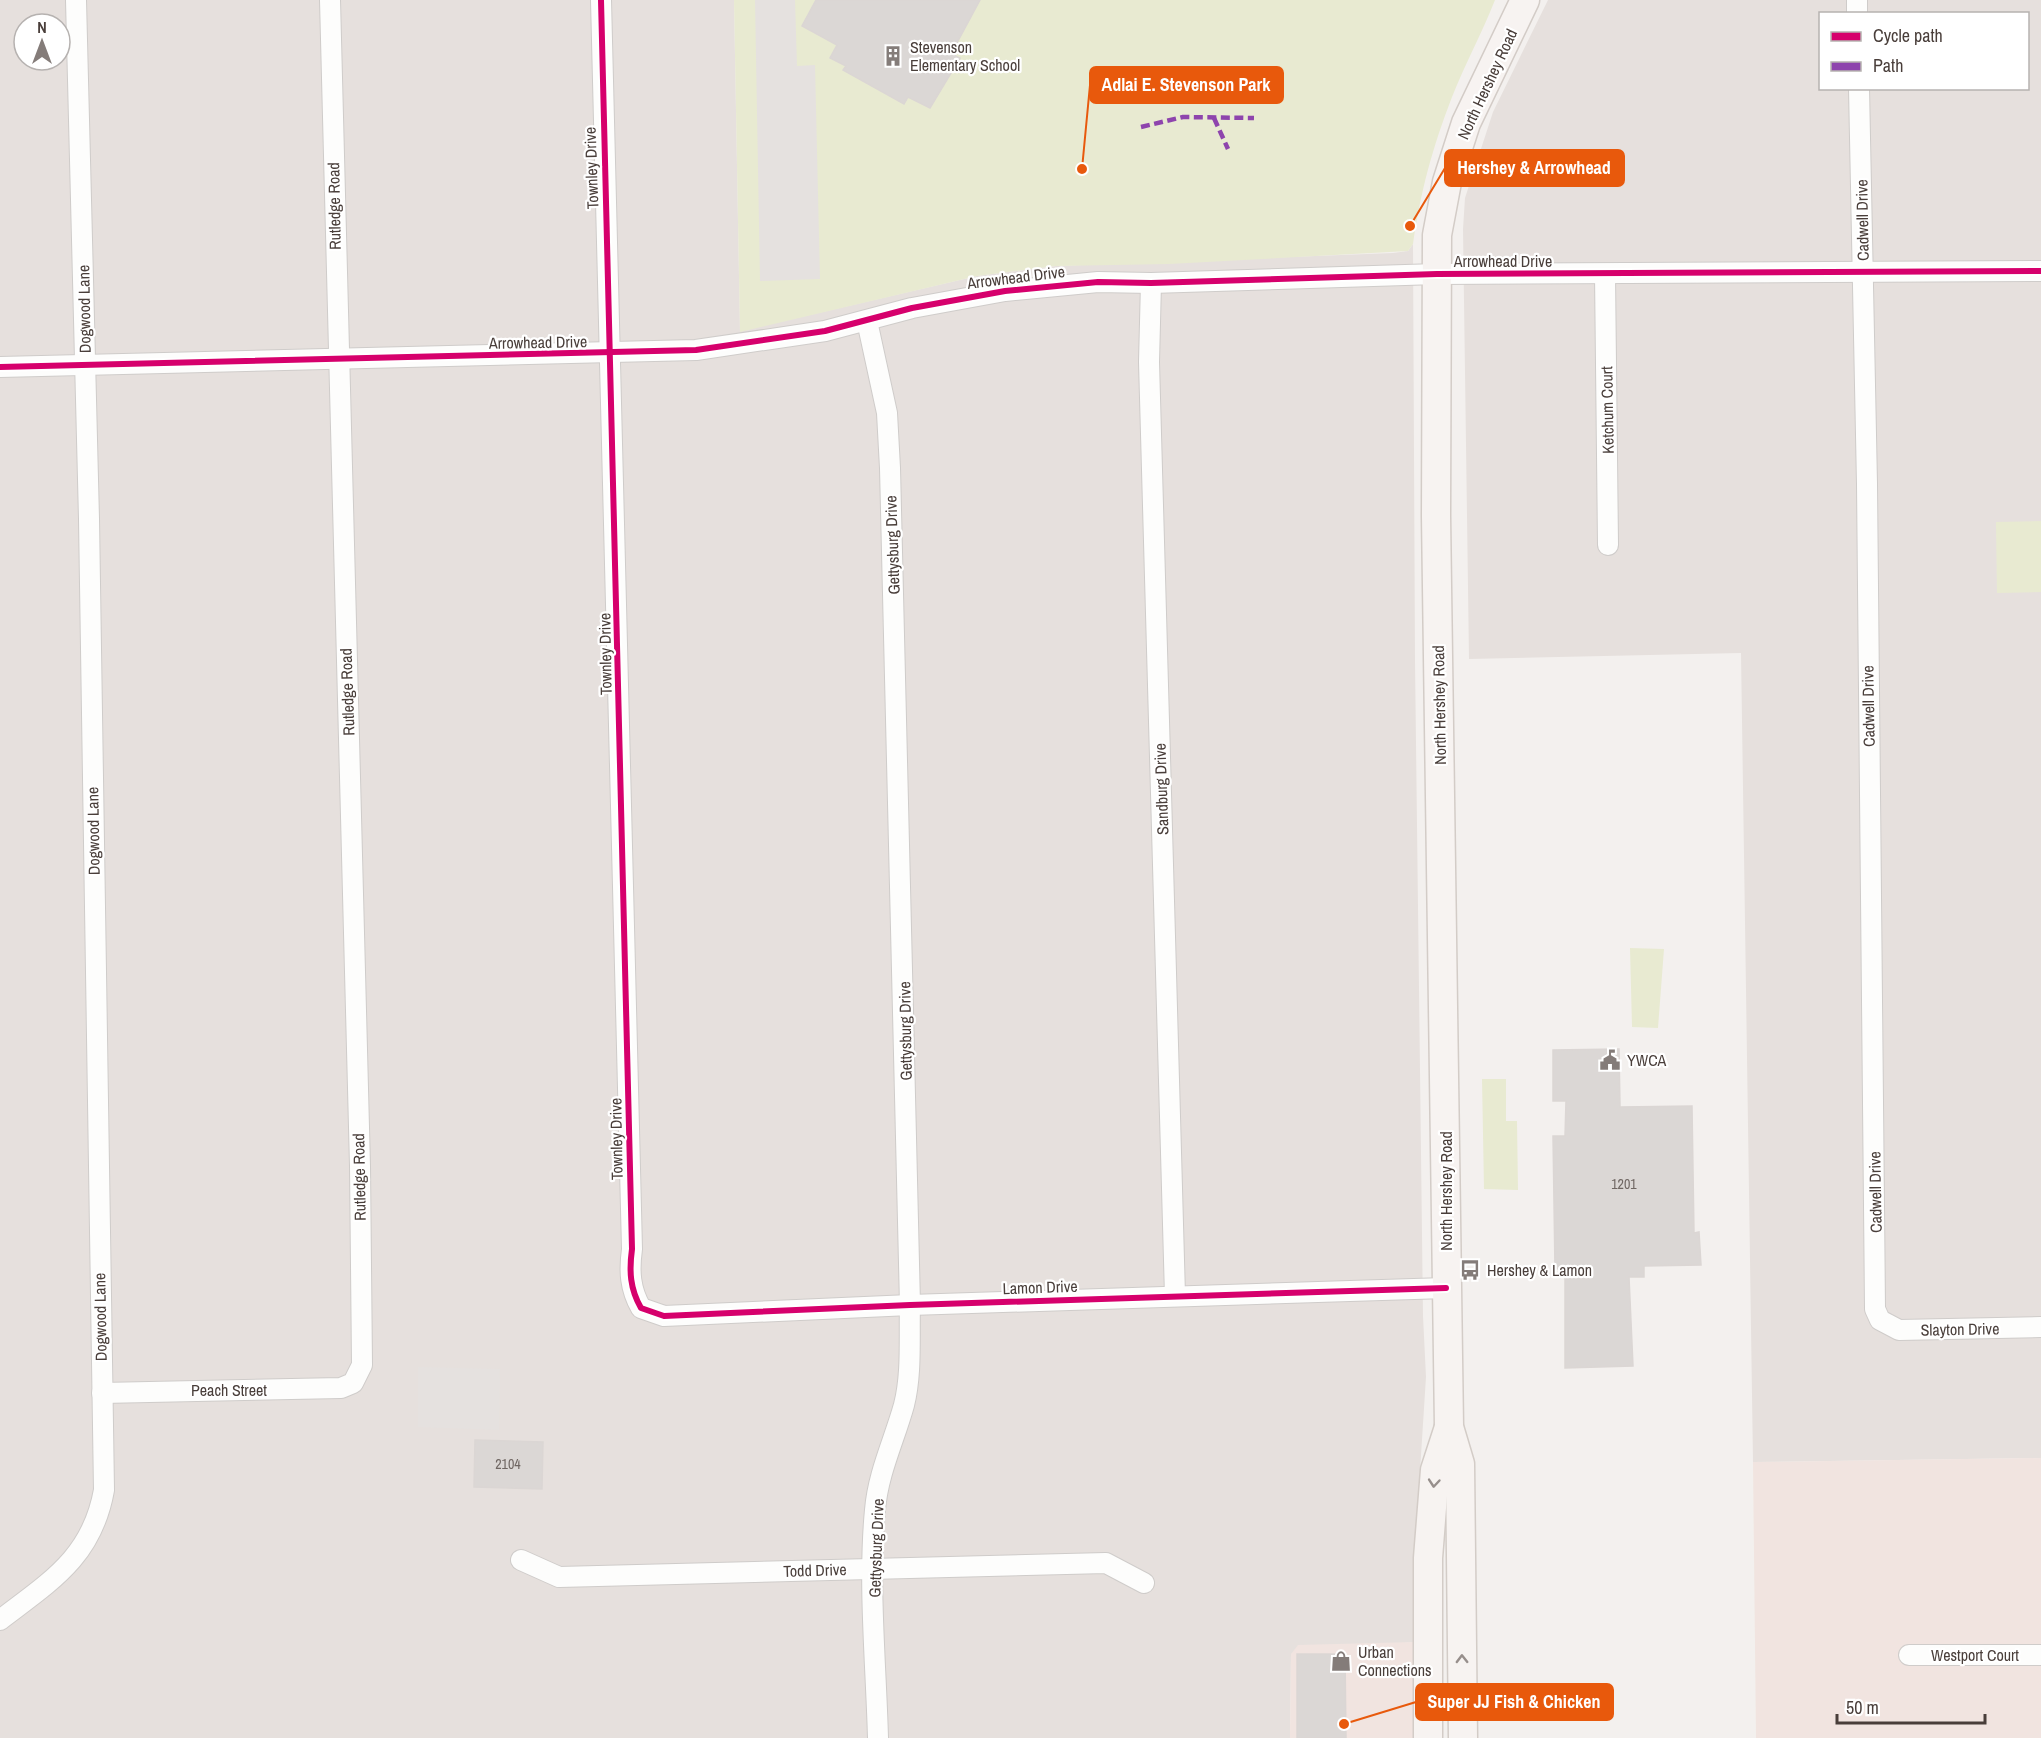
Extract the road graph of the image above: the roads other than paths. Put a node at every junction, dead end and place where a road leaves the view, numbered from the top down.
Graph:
1 (76, 0) edge
2 (330, 0) edge
3 (600, 0) edge
4 (1525, 0) edge
5 (1859, 90) edge
6 (2041, 271) edge
7 (1863, 272) junction
8 (1437, 274) junction
9 (1605, 274) junction
10 (1151, 283) junction
11 (867, 321) junction
12 (610, 354) junction
13 (337, 360) junction
14 (86, 366) junction
15 (0, 367) edge
16 (1608, 545) dead end
17 (1446, 1288) junction
18 (1174, 1296) junction
19 (639, 1305) joint
20 (910, 1305) junction
21 (1882, 1322) joint
22 (2041, 1327) edge
23 (354, 1382) joint
24 (102, 1393) junction
25 (1449, 1427) junction
26 (521, 1560) dead end
27 (873, 1568) junction
28 (1144, 1583) dead end
29 (0, 1620) edge
30 (1909, 1655) dead end
31 (2041, 1655) edge
32 (878, 1738) edge
33 (1428, 1738) edge
34 (1463, 1738) edge

1 - 14 street, Dogwood Lane
2 - 13 street, Rutledge Road
3 - 12 street, Townley Drive
4 - 8 main road, North Hershey Road
5 - 7 street, Cadwell Drive
6 - 7 street, Arrowhead Drive
7 - 9 street, Arrowhead Drive
7 - 21 street, Cadwell Drive
8 - 9 street, Arrowhead Drive
8 - 10 street, Arrowhead Drive
8 - 17 main road, North Hershey Road
9 - 16 street, Ketchum Court
10 - 11 street, Arrowhead Drive
10 - 18 street, Sandburg Drive
11 - 12 street, Arrowhead Drive
11 - 20 street, Gettysburg Drive
12 - 13 street, Arrowhead Drive
12 - 19 street, Townley Drive
13 - 14 street, Arrowhead Drive
13 - 23 street, Rutledge Road
14 - 15 street, Arrowhead Drive
14 - 24 street, Dogwood Lane
17 - 18 street, Lamon Drive
17 - 25 main road, North Hershey Road
18 - 20 street, Lamon Drive
19 - 20 street, Lamon Drive
20 - 27 street, Gettysburg Drive
21 - 22 street, Slayton Drive
23 - 24 street, Peach Street
24 - 29 street, Dogwood Lane
25 -> 33 main road, North Hershey Road
34 -> 25 main road, North Hershey Road
26 - 27 street, Todd Drive
27 - 28 street, Todd Drive
27 - 32 street, Gettysburg Drive
30 - 31 street, Westport Court

